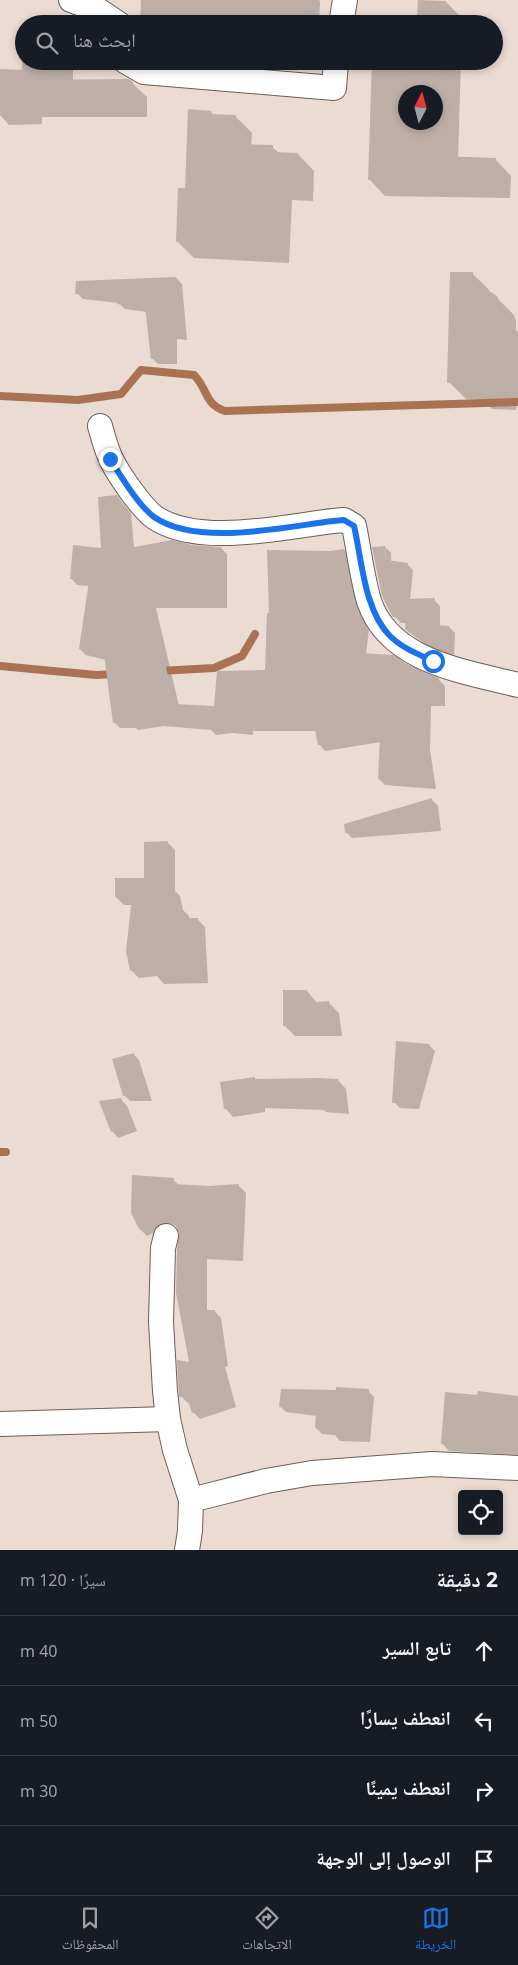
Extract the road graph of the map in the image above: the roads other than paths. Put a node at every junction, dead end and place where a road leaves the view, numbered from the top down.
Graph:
1 (71, 0) edge
2 (345, 0) edge
3 (106, 15) edge
4 (342, 15) edge
5 (141, 70) edge
6 (335, 70) edge
7 (100, 426) dead end
8 (518, 684) edge
9 (166, 1236) dead end
10 (168, 1419) junction
11 (0, 1424) edge
12 (518, 1468) edge
13 (191, 1500) junction
14 (187, 1550) edge

1 - 3 street
2 - 4 street
5 - 6 street
7 - 8 street
9 - 10 street
10 - 11 street
10 - 13 street
12 - 13 street
13 - 14 street

